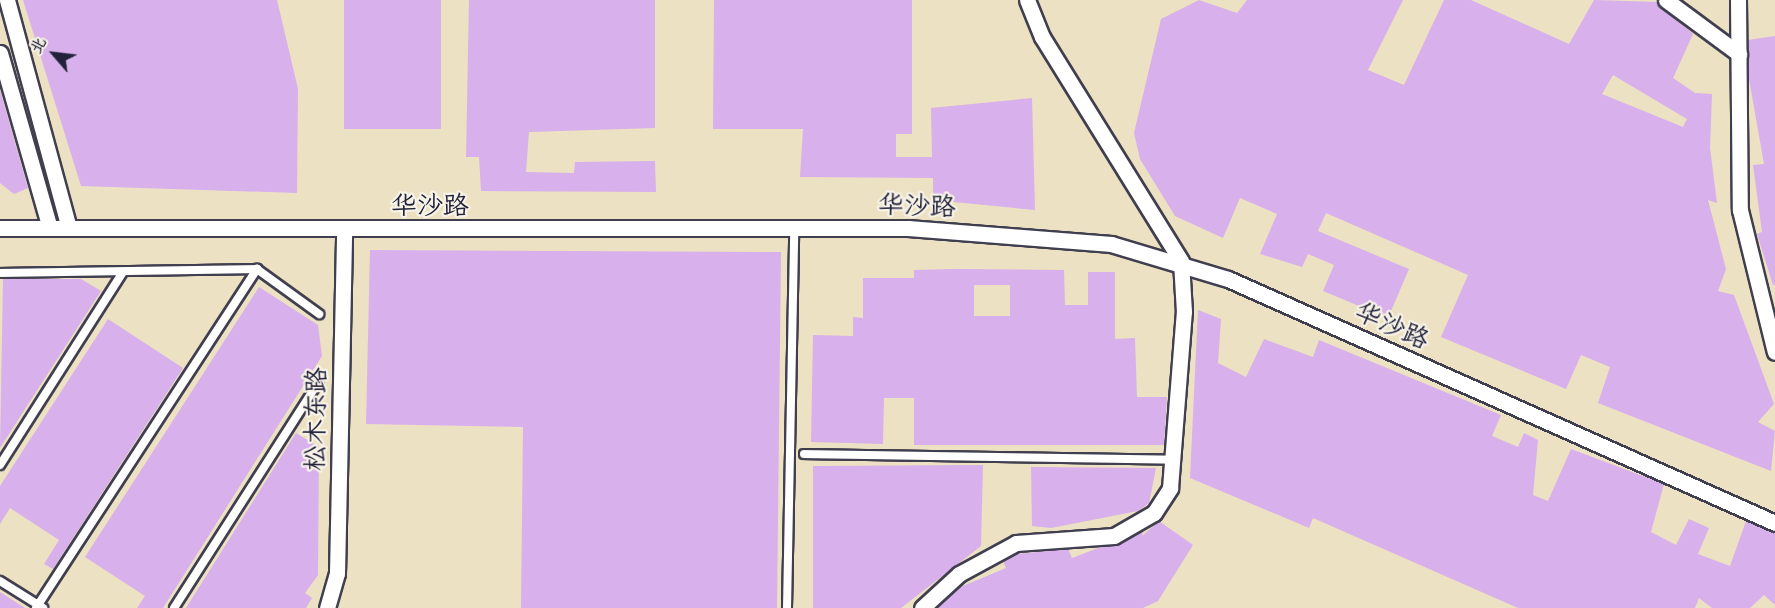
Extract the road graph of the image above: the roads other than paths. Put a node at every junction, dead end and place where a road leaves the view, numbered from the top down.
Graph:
1 (7, 0) edge
2 (1027, 0) edge
3 (1666, 0) edge
4 (1738, 0) edge
5 (0, 53) edge
6 (1739, 54) junction
7 (0, 228) edge
8 (50, 228) junction
9 (69, 228) junction
10 (794, 229) junction
11 (344, 231) junction
12 (1181, 261) junction
13 (256, 268) junction
14 (123, 272) junction
15 (0, 273) edge
16 (319, 314) dead end
17 (1775, 352) edge
18 (319, 381) dead end
19 (804, 454) dead end
20 (1173, 460) junction
21 (0, 465) edge
22 (1775, 523) edge
23 (0, 581) edge
24 (39, 607) edge
25 (174, 608) edge
26 (327, 608) edge
27 (787, 608) edge
28 (922, 608) edge

1 - 9 street
2 - 12 street
3 - 6 street
4 - 6 street
5 - 8 street
6 - 17 street
7 - 8 street, 华沙路
8 - 9 street, 华沙路
9 - 11 street, 华沙路
10 - 11 street, 华沙路
10 - 12 street, 华沙路
10 - 27 lane
11 - 26 street, 松木东路
12 - 20 street
12 - 22 street, 华沙路
13 - 14 lane
13 - 16 lane
13 - 24 lane
14 - 15 lane
14 - 21 lane
18 - 25 lane
19 - 20 lane
20 - 28 street
23 - 24 lane

